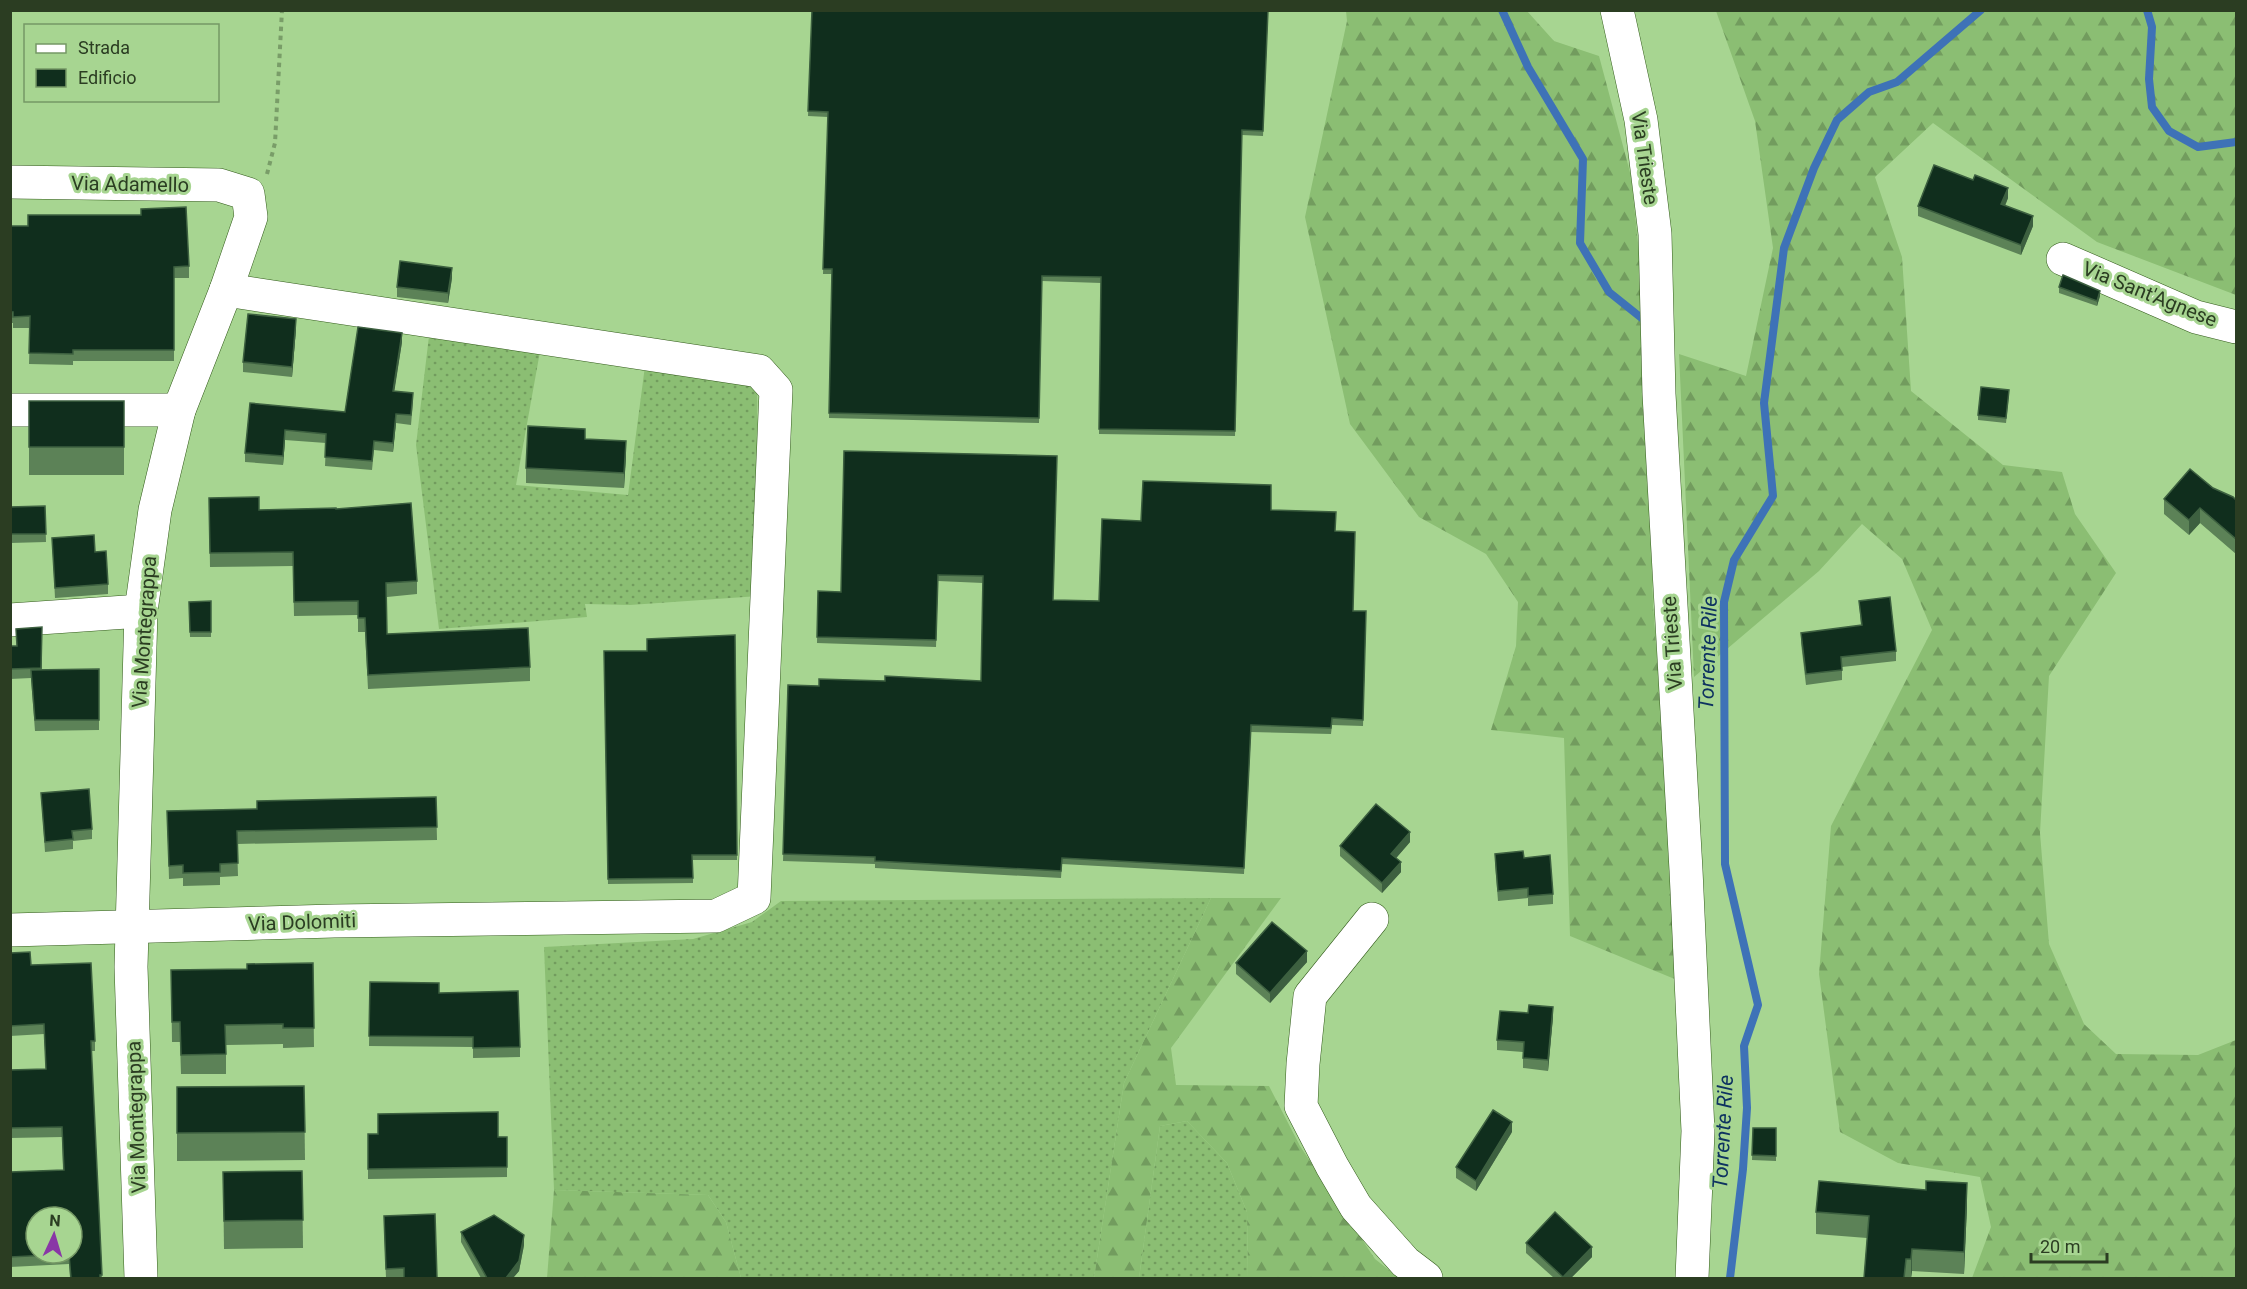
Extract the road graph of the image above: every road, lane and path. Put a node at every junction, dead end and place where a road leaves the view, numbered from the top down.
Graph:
1 (282, 10) edge
2 (1617, 10) edge
3 (10, 182) edge
4 (248, 194) junction
5 (2063, 260) dead end
6 (226, 290) junction
7 (2236, 327) edge
8 (10, 410) edge
9 (179, 410) junction
10 (141, 612) junction
11 (10, 620) edge
12 (1372, 919) dead end
13 (131, 928) junction
14 (10, 930) edge
15 (141, 1278) edge
16 (1426, 1278) edge
17 (1692, 1278) edge

1 - 4 path
2 - 17 street, Via Trieste
3 - 4 street, Via Adamello
4 - 6 street, Via Montegrappa
5 - 7 street, Via Sant'Agnese
6 - 9 street, Via Montegrappa
6 - 13 street, Via Dolomiti
8 - 9 street
9 - 10 street, Via Montegrappa
10 - 11 street
10 - 13 street, Via Montegrappa
12 - 16 street
13 - 14 street, Via Dolomiti
13 - 15 street, Via Montegrappa

